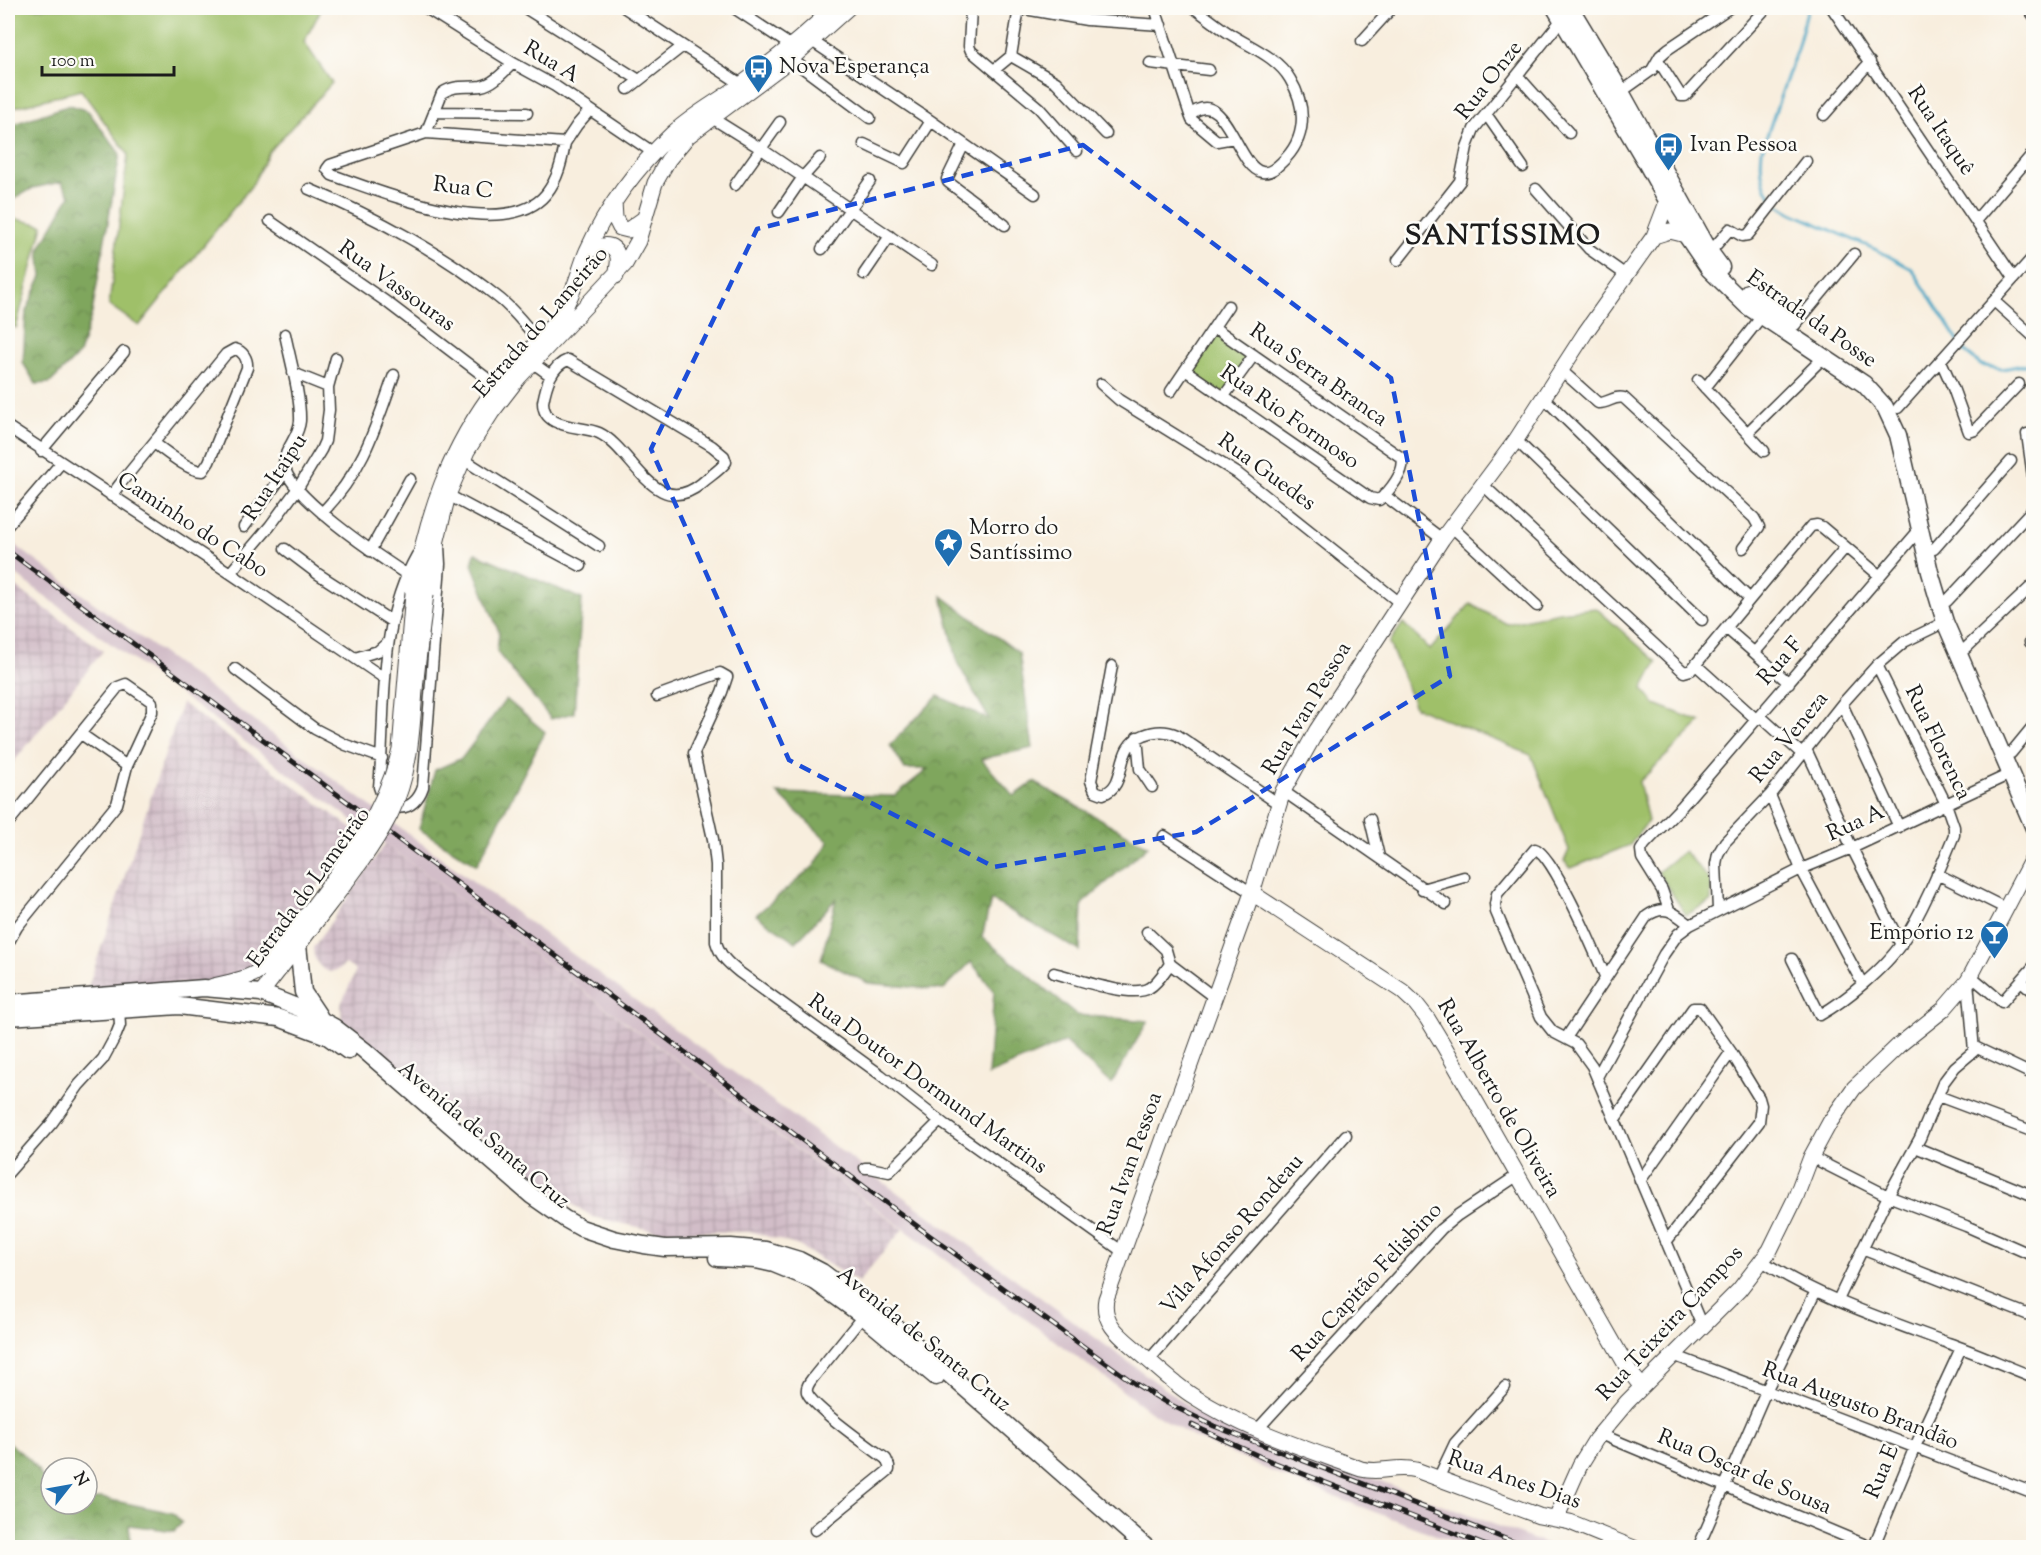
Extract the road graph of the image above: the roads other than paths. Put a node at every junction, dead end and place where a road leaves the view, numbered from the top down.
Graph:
1 (426, 8) edge
2 (525, 8) edge
3 (625, 8) edge
4 (734, 8) edge
5 (848, 8) edge
6 (971, 8) edge
7 (1019, 8) edge
8 (1155, 8) edge
9 (1194, 8) edge
10 (1392, 8) edge
11 (1729, 8) edge
12 (1766, 8) edge
13 (1833, 8) edge
14 (2028, 8) edge
15 (823, 10) edge
16 (1568, 10) edge
17 (2034, 16) edge
18 (1161, 26) junction
19 (1362, 40) dead end
20 (812, 41) junction
21 (683, 46) junction
22 (790, 52) junction
23 (1011, 56) junction
24 (1658, 60) junction
25 (1870, 62) junction
26 (513, 63) junction
27 (1150, 63) dead end
28 (1175, 67) junction
29 (994, 70) junction
30 (1209, 70) dead end
31 (1518, 76) junction
32 (639, 80) junction
33 (741, 84) junction
34 (628, 89) dead end
35 (1620, 92) junction
36 (590, 110) junction
37 (434, 112) junction
38 (527, 113) dead end
39 (1486, 114) junction
40 (1190, 115) junction
41 (1824, 115) dead end
42 (712, 118) junction
43 (870, 118) dead end
44 (931, 121) junction
45 (780, 122) dead end
46 (426, 133) junction
47 (1106, 134) dead end
48 (1569, 134) dead end
49 (1234, 138) junction
50 (565, 143) junction
51 (864, 144) dead end
52 (964, 144) junction
53 (760, 148) junction
54 (1077, 151) dead end
55 (2034, 152) edge
56 (654, 153) junction
57 (820, 158) dead end
58 (1806, 161) dead end
59 (1523, 167) dead end
60 (803, 177) junction
61 (870, 182) dead end
62 (735, 185) dead end
63 (309, 189) dead end
64 (1536, 189) dead end
65 (1035, 194) dead end
66 (614, 202) junction
67 (1667, 202) junction
68 (850, 210) junction
69 (779, 212) dead end
70 (645, 218) junction
71 (1976, 219) junction
72 (270, 221) dead end
73 (1005, 225) dead end
74 (1686, 235) junction
75 (890, 236) junction
76 (1654, 236) junction
77 (822, 249) dead end
78 (1710, 252) junction
79 (587, 253) junction
80 (1854, 254) dead end
81 (2034, 256) edge
82 (1398, 260) dead end
83 (932, 265) dead end
84 (864, 274) dead end
85 (1626, 275) junction
86 (616, 276) junction
87 (2014, 278) junction
88 (1994, 301) junction
89 (1228, 306) dead end
90 (1762, 316) junction
91 (1795, 325) junction
92 (1215, 328) junction
93 (285, 334) dead end
94 (2034, 337) edge
95 (538, 340) junction
96 (124, 352) dead end
97 (1254, 355) junction
98 (1825, 356) junction
99 (336, 358) dead end
100 (1941, 361) junction
101 (533, 363) junction
102 (1185, 370) junction
103 (1561, 370) junction
104 (292, 373) junction
105 (394, 375) dead end
106 (550, 376) junction
107 (1101, 384) dead end
108 (2019, 384) dead end
109 (497, 386) junction
110 (328, 387) junction
111 (1171, 391) dead end
112 (1224, 396) junction
113 (1544, 398) junction
114 (1898, 408) junction
115 (8, 427) edge
116 (1747, 433) junction
117 (2029, 439) edge
118 (1516, 440) junction
119 (154, 443) junction
120 (41, 451) junction
121 (1764, 451) dead end
122 (463, 459) junction
123 (2011, 460) dead end
124 (61, 463) junction
125 (286, 471) junction
126 (410, 479) dead end
127 (1482, 484) junction
128 (2034, 484) edge
129 (298, 488) junction
130 (448, 495) junction
131 (1384, 495) junction
132 (111, 496) junction
133 (2034, 508) edge
134 (322, 513) junction
135 (8, 525) edge
136 (244, 527) dead end
137 (1447, 533) junction
138 (438, 534) junction
139 (1922, 540) junction
140 (598, 546) dead end
141 (1743, 548) dead end
142 (1845, 548) junction
143 (285, 549) dead end
144 (420, 549) junction
145 (370, 551) junction
146 (581, 566) dead end
147 (230, 573) junction
148 (406, 574) junction
149 (1880, 576) junction
150 (2034, 584) edge
151 (419, 594) junction
152 (1750, 599) junction
153 (1947, 601) junction
154 (1401, 603) junction
155 (1537, 606) dead end
156 (1702, 620) dead end
157 (391, 621) junction
158 (1945, 622) junction
159 (1726, 628) junction
160 (388, 642) junction
161 (1965, 649) junction
162 (1755, 652) junction
163 (355, 658) junction
164 (1696, 665) junction
165 (1877, 665) junction
166 (1112, 666) dead end
167 (235, 669) dead end
168 (384, 678) junction
169 (1789, 683) junction
170 (657, 696) dead end
171 (1842, 704) junction
172 (1758, 718) junction
173 (2034, 725) edge
174 (81, 734) junction
175 (1137, 737) junction
176 (1804, 752) junction
177 (2011, 753) junction
178 (382, 758) junction
179 (127, 766) junction
180 (2010, 774) junction
181 (1152, 787) dead end
182 (1770, 795) junction
183 (1281, 798) junction
184 (2034, 798) edge
185 (1946, 804) junction
186 (1370, 819) dead end
187 (8, 823) edge
188 (1899, 827) junction
189 (2033, 828) edge
190 (1164, 836) dead end
191 (1852, 848) junction
192 (2034, 855) edge
193 (1379, 857) junction
194 (1801, 869) junction
195 (2029, 871) edge
196 (1936, 874) junction
197 (1464, 877) dead end
198 (1422, 889) junction
199 (1252, 893) junction
200 (1446, 904) dead end
201 (2005, 908) junction
202 (1669, 909) junction
203 (1718, 910) junction
204 (1690, 925) junction
205 (1147, 932) dead end
206 (298, 939) junction
207 (8, 943) edge
208 (1900, 945) junction
209 (1792, 959) dead end
210 (1170, 964) junction
211 (2034, 966) edge
212 (1054, 973) dead end
213 (8, 974) edge
214 (1605, 976) junction
215 (1970, 978) junction
216 (2020, 981) junction
217 (1862, 983) junction
218 (204, 988) junction
219 (2034, 992) edge
220 (261, 993) junction
221 (1215, 998) junction
222 (179, 1006) junction
223 (9, 1008) edge
224 (119, 1009) junction
225 (321, 1019) junction
226 (1566, 1038) junction
227 (1975, 1047) junction
228 (1731, 1052) junction
229 (2034, 1075) edge
230 (1597, 1077) junction
231 (1938, 1096) junction
232 (1615, 1119) junction
233 (940, 1121) junction
234 (2034, 1132) edge
235 (1347, 1135) dead end
236 (1915, 1147) junction
237 (1811, 1157) junction
238 (865, 1168) dead end
239 (8, 1173) edge
240 (1518, 1175) junction
241 (1640, 1181) junction
242 (1888, 1196) junction
243 (2034, 1196) edge
244 (1666, 1242) junction
245 (1862, 1249) junction
246 (1123, 1252) junction
247 (2034, 1256) edge
248 (1762, 1261) junction
249 (1816, 1291) junction
250 (1106, 1299) joint
251 (1838, 1300) junction
252 (863, 1316) junction
253 (2034, 1317) edge
254 (1702, 1326) junction
255 (1961, 1348) junction
256 (1673, 1356) junction
257 (1149, 1360) junction
258 (2034, 1377) edge
259 (1505, 1387) dead end
260 (1642, 1387) junction
261 (1766, 1391) junction
262 (1257, 1430) junction
263 (1600, 1434) junction
264 (1914, 1449) junction
265 (1438, 1479) junction
266 (1724, 1485) junction
267 (2034, 1493) edge
268 (1556, 1519) junction
269 (815, 1530) dead end
270 (1131, 1548) edge
271 (1148, 1548) edge
272 (1634, 1548) edge
273 (1698, 1548) edge
274 (1873, 1548) edge

1 - 26 street, Rua A
2 - 32 street
3 - 21 street
4 - 22 street
5 - 20 street, Estrada do Lameirão
6 - 29 street
7 - 18 street
7 - 23 street
8 - 18 street
9 - 49 street
10 - 19 street
11 - 24 street
12 - 24 street
13 - 25 street, Rua Itaquê
14 - 17 street
15 - 22 street, Estrada do Lameirão
16 - 31 street, Rua Onze
16 - 35 main road, Estrada da Posse
16 - 67 main road, Estrada da Posse
18 - 28 street
20 - 22 street, Estrada do Lameirão
20 - 44 street
21 - 32 street
21 - 33 street
22 - 33 street, Estrada do Lameirão
22 - 42 street, Estrada do Lameirão
22 - 43 street
23 - 29 street
23 - 47 street
24 - 35 street
25 - 41 street
25 - 71 street, Rua Itaquê
26 - 36 street, Rua A
26 - 37 street
27 - 28 street
28 - 30 street
28 - 40 street
29 - 54 street
31 - 39 street, Rua Onze
31 - 48 street
32 - 34 street
33 - 56 street, Estrada do Lameirão
35 - 78 main road, Estrada da Posse
36 - 50 street
36 - 56 street, Rua A
37 - 38 street
37 - 46 street
39 - 59 street
39 - 82 street, Rua Onze
40 - 49 street
40 - 49 street
42 - 53 street
42 - 70 street, Estrada do Lameirão
44 - 51 street
44 - 52 street
45 - 53 street
46 - 50 street
46 - 50 street, Rua C
52 - 65 street
52 - 73 street
53 - 60 street
53 - 62 street
55 - 71 street
56 - 66 street, Estrada do Lameirão
57 - 60 street
58 - 78 street
60 - 68 street
60 - 69 street
61 - 68 street
63 - 95 street
64 - 85 street
66 - 70 street
66 - 79 street, Estrada do Lameirão
67 - 74 main road, Estrada da Posse
67 - 76 street, Rua Ivan Pessoa
68 - 75 street
68 - 77 street
70 - 86 street, Estrada do Lameirão
71 - 87 street, Rua Itaquê
72 - 109 street, Rua Vassouras
74 - 76 street
74 - 90 main road, Estrada da Posse
75 - 83 street
75 - 84 street
76 - 85 street, Rua Ivan Pessoa
78 - 91 main road, Estrada da Posse
79 - 86 street
79 - 95 street, Estrada do Lameirão
80 - 91 street
81 - 87 street
85 - 103 street, Rua Ivan Pessoa
86 - 101 street, Estrada do Lameirão
87 - 88 street
88 - 94 street
88 - 100 street
89 - 92 street
90 - 98 main road, Estrada da Posse
90 - 116 street
91 - 114 main road, Estrada da Posse
92 - 97 street, Rua Serra Branca
92 - 102 street
93 - 104 street
95 - 109 street, Estrada do Lameirão
96 - 120 street
97 - 112 street
97 - 131 street, Rua Serra Branca
98 - 116 street
98 - 139 main road, Estrada da Posse
99 - 110 street, Rua Itaipu
100 - 108 street
100 - 114 street
101 - 106 street
101 - 122 street, Estrada do Lameirão
102 - 111 street
102 - 112 street, Rua Rio Formoso
103 - 113 street, Rua Ivan Pessoa
103 - 141 street
104 - 110 street
104 - 125 street
105 - 134 street
106 - 106 street
107 - 154 street, Rua Guedes
109 - 144 street, Estrada do Lameirão
110 - 129 street, Rua Itaipu
112 - 131 street, Rua Rio Formoso
113 - 118 street, Rua Ivan Pessoa
113 - 152 street
114 - 139 main road, Estrada da Posse
115 - 120 street, Caminho do Cabo
116 - 121 street
117 - 128 street
118 - 127 street, Rua Ivan Pessoa
118 - 156 street
119 - 119 street
119 - 132 street
120 - 124 street, Caminho do Cabo
122 - 130 street, Estrada do Lameirão
122 - 140 street
123 - 139 street, Rua F
124 - 132 street, Caminho do Cabo
124 - 135 street
125 - 129 street
125 - 136 street
126 - 145 street
127 - 137 street, Rua Ivan Pessoa
127 - 164 street
129 - 134 street
129 - 147 street, Rua Itaipu
130 - 138 street, Estrada do Lameirão
130 - 146 street
131 - 137 street
132 - 147 street, Caminho do Cabo
133 - 153 street
134 - 145 street
137 - 154 street, Rua Ivan Pessoa
137 - 155 street
138 - 151 street, Estrada do Lameirão
138 - 178 street, Estrada do Lameirão
139 - 149 street, Rua F
139 - 153 main road, Estrada da Posse
139 - 158 main road, Estrada da Posse
142 - 149 street
142 - 152 street
142 - 162 street
143 - 157 street
144 - 148 street, Estrada do Lameirão
144 - 151 street, Estrada do Lameirão
145 - 148 street
147 - 163 street, Caminho do Cabo
148 - 157 street, Estrada do Lameirão
149 - 169 street, Rua F
150 - 161 street
151 - 206 street, Estrada do Lameirão, bridge
152 - 159 street
153 - 161 main road, Estrada da Posse
154 - 183 street, Rua Ivan Pessoa
157 - 160 street, Estrada do Lameirão
158 - 165 street, Rua Veneza
158 - 180 main road, Estrada da Posse
159 - 162 street
159 - 164 street
160 - 163 street
160 - 168 street, Estrada do Lameirão
161 - 177 main road, Estrada da Posse
162 - 169 street
163 - 168 street, Caminho do Cabo
164 - 172 street
165 - 171 street, Rua Veneza
165 - 185 street, Rua Florenca
166 - 175 street
167 - 178 street
168 - 178 street, Estrada do Lameirão
169 - 172 street, Rua F
170 - 233 street, Rua Doutor Dormund Martins
171 - 176 street, Rua Veneza
171 - 188 street
172 - 176 street
172 - 202 street, Rua F
173 - 177 street
174 - 179 street
174 - 179 street
174 - 187 street
175 - 181 street
175 - 183 street
176 - 182 street, Rua Veneza
176 - 191 street
177 - 184 main road, Estrada da Posse
179 - 207 street
180 - 185 street, Rua A
180 - 189 main road, Estrada da Posse
182 - 194 street
182 - 203 street, Rua Veneza
183 - 193 street
183 - 199 street, Rua Ivan Pessoa
185 - 188 street, Rua A
185 - 196 street, Rua Florenca
186 - 193 street
188 - 191 street, Rua A
190 - 199 street
191 - 194 street, Rua A
191 - 208 street
192 - 195 street, Rua Teixeira Campos
193 - 198 street
194 - 203 street, Rua A
194 - 217 street
195 - 201 street, Rua Teixeira Campos
196 - 201 street
196 - 208 street, Rua Florenca
197 - 198 street
198 - 200 street
199 - 221 street, Rua Ivan Pessoa
199 - 240 street, Rua Alberto de Oliveira
201 - 215 street, Rua Teixeira Campos
202 - 204 street
202 - 214 street
203 - 204 street, Rua A
204 - 230 street, Rua A
205 - 210 street
206 - 218 street, Estrada do Lameirão
206 - 220 street, Estrada do Lameirão
206 - 225 main road
208 - 217 street, Rua Florenca
209 - 217 street, Rua Florenca
210 - 212 street
210 - 221 street
211 - 216 street
213 - 223 street
214 - 226 street
214 - 226 street
215 - 216 street
215 - 227 street
215 - 237 street, Rua Teixeira Campos
216 - 219 street
218 - 220 main road, Avenida de Santa Cruz
218 - 223 main road
220 - 222 main road
220 - 225 main road, Avenida de Santa Cruz
221 - 246 street, Rua Ivan Pessoa
222 - 224 main road, Avenida de Santa Cruz
222 - 252 main road, Avenida de Santa Cruz
223 - 224 main road, Avenida de Santa Cruz
224 - 239 street
225 - 271 main road, Avenida de Santa Cruz
226 - 230 street
227 - 229 street
227 - 231 street
228 - 232 street
228 - 241 street
228 - 244 street
230 - 232 street
231 - 234 street
231 - 236 street
232 - 241 street
233 - 238 street
233 - 246 street, Rua Doutor Dormund Martins
235 - 257 street, Vila Afonso Rondeau
236 - 242 street
236 - 243 street
237 - 242 street
237 - 248 street, Rua Teixeira Campos
240 - 260 street, Rua Alberto de Oliveira
240 - 262 street, Rua Capitão Felisbino
241 - 244 street
242 - 245 street
242 - 247 street
244 - 254 street
245 - 251 street
245 - 253 street
246 - 250 street, Rua Ivan Pessoa
248 - 249 street
248 - 254 street, Rua Teixeira Campos
249 - 251 street
249 - 261 street
250 - 257 street, Rua Anes Dias
251 - 255 street
252 - 269 street
252 - 270 main road, Avenida de Santa Cruz
254 - 256 street, Rua Teixeira Campos
255 - 258 street
255 - 264 street, Rua E
256 - 260 street, Rua Teixeira Campos
256 - 261 street, Rua Augusto Brandão
257 - 262 street, Rua Anes Dias
259 - 265 street
260 - 263 street, Rua Teixeira Campos
261 - 264 street, Rua Augusto Brandão
261 - 266 street
262 - 265 street, Rua Anes Dias
263 - 266 street, Rua Oscar de Sousa
263 - 268 street, Rua Teixeira Campos
264 - 267 street, Rua Augusto Brandão
264 - 274 street, Rua E
265 - 268 street, Rua Anes Dias
266 - 273 street
266 - 274 street, Rua Oscar de Sousa
268 - 272 street, Rua Anes Dias

